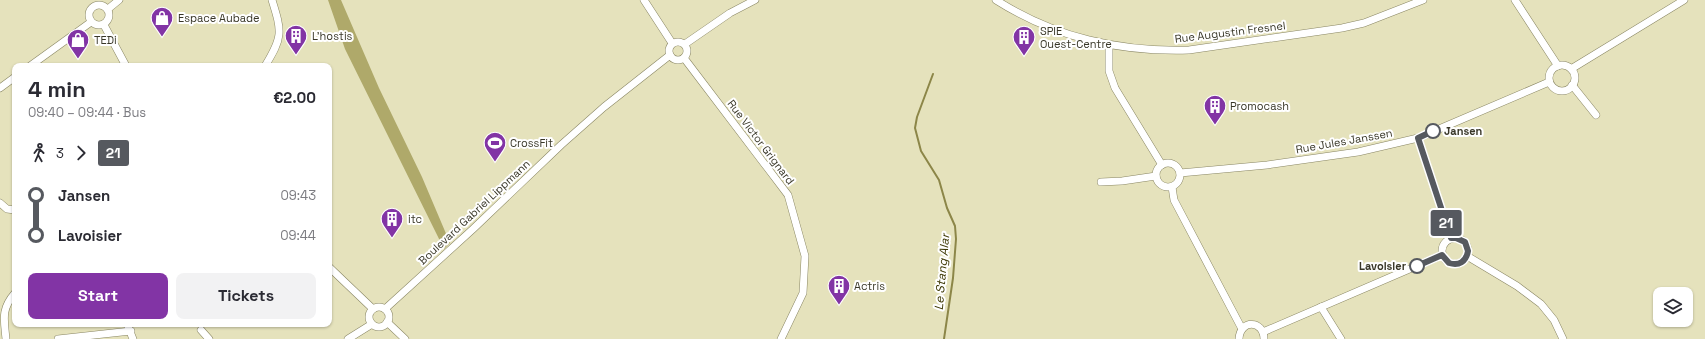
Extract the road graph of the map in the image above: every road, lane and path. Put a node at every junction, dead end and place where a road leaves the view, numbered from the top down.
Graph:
1 (119, 0) edge
2 (272, 0) edge
3 (644, 0) edge
4 (755, 0) edge
5 (996, 0) edge
6 (1423, 0) edge
7 (1515, 0) edge
8 (1684, 0) edge
9 (95, 3) edge
10 (108, 9) junction
11 (91, 22) junction
12 (104, 25) junction
13 (672, 43) junction
14 (685, 44) junction
15 (1109, 45) junction
16 (670, 55) junction
17 (684, 58) junction
18 (34, 63) edge
19 (124, 63) edge
20 (267, 63) edge
21 (1558, 66) junction
22 (1571, 69) junction
23 (12, 79) edge
24 (1549, 82) junction
25 (1572, 85) junction
26 (0, 88) edge
27 (1596, 115) dead end
28 (1418, 138) junction
29 (1162, 165) junction
30 (1180, 174) junction
31 (1156, 176) junction
32 (1101, 182) dead end
33 (1172, 187) junction
34 (0, 203) edge
35 (12, 210) edge
36 (1451, 238) junction
37 (1442, 255) junction
38 (1467, 256) junction
39 (332, 270) edge
40 (12, 297) edge
41 (1321, 307) junction
42 (373, 309) junction
43 (385, 309) junction
44 (387, 322) junction
45 (372, 324) junction
46 (128, 327) edge
47 (1242, 329) junction
48 (201, 330) dead end
49 (130, 331) junction
50 (1264, 335) edge
51 (72, 338) edge
52 (6, 339) edge
53 (59, 339) edge
54 (133, 339) edge
55 (209, 339) edge
56 (348, 339) edge
57 (405, 339) edge
58 (781, 339) edge
59 (1239, 339) edge
60 (1341, 339) edge
61 (1562, 339) edge

1 - 10 street
2 - 20 street
3 - 13 street
4 - 14 street
5 - 15 street, Rue Augustin Fresnel
6 - 15 street, Rue Augustin Fresnel
7 - 21 street
8 - 22 street
9 - 10 street
9 - 11 street
10 - 12 street
11 - 12 street
11 - 18 street
12 - 19 street
13 - 14 street
13 - 16 street
14 - 17 street
15 - 29 street
16 - 17 street
16 - 43 street, Boulevard Gabriel Lippmann
17 - 58 street, Rue Victor Grignard
21 - 22 street
21 - 24 street
22 - 25 street
23 - 26 street
24 - 25 street
24 - 28 street, Rue Jules Janssen
25 - 27 street
28 - 30 street, Rue Jules Janssen
28 - 36 street
29 - 30 street
29 - 31 street
30 - 33 street
31 - 32 street
31 - 33 street
33 - 47 street
34 - 35 street
36 - 37 street
36 - 38 street
37 - 38 street
37 - 41 street
38 - 61 street
39 - 42 street
40 - 52 street
41 - 50 street
41 - 60 street
42 - 43 street
42 - 45 street
43 - 44 street
44 - 45 street
44 - 57 street
45 - 56 street
46 - 49 street
47 - 50 street
47 - 59 street
48 - 55 street
49 - 51 street
49 - 54 street
51 - 53 street

